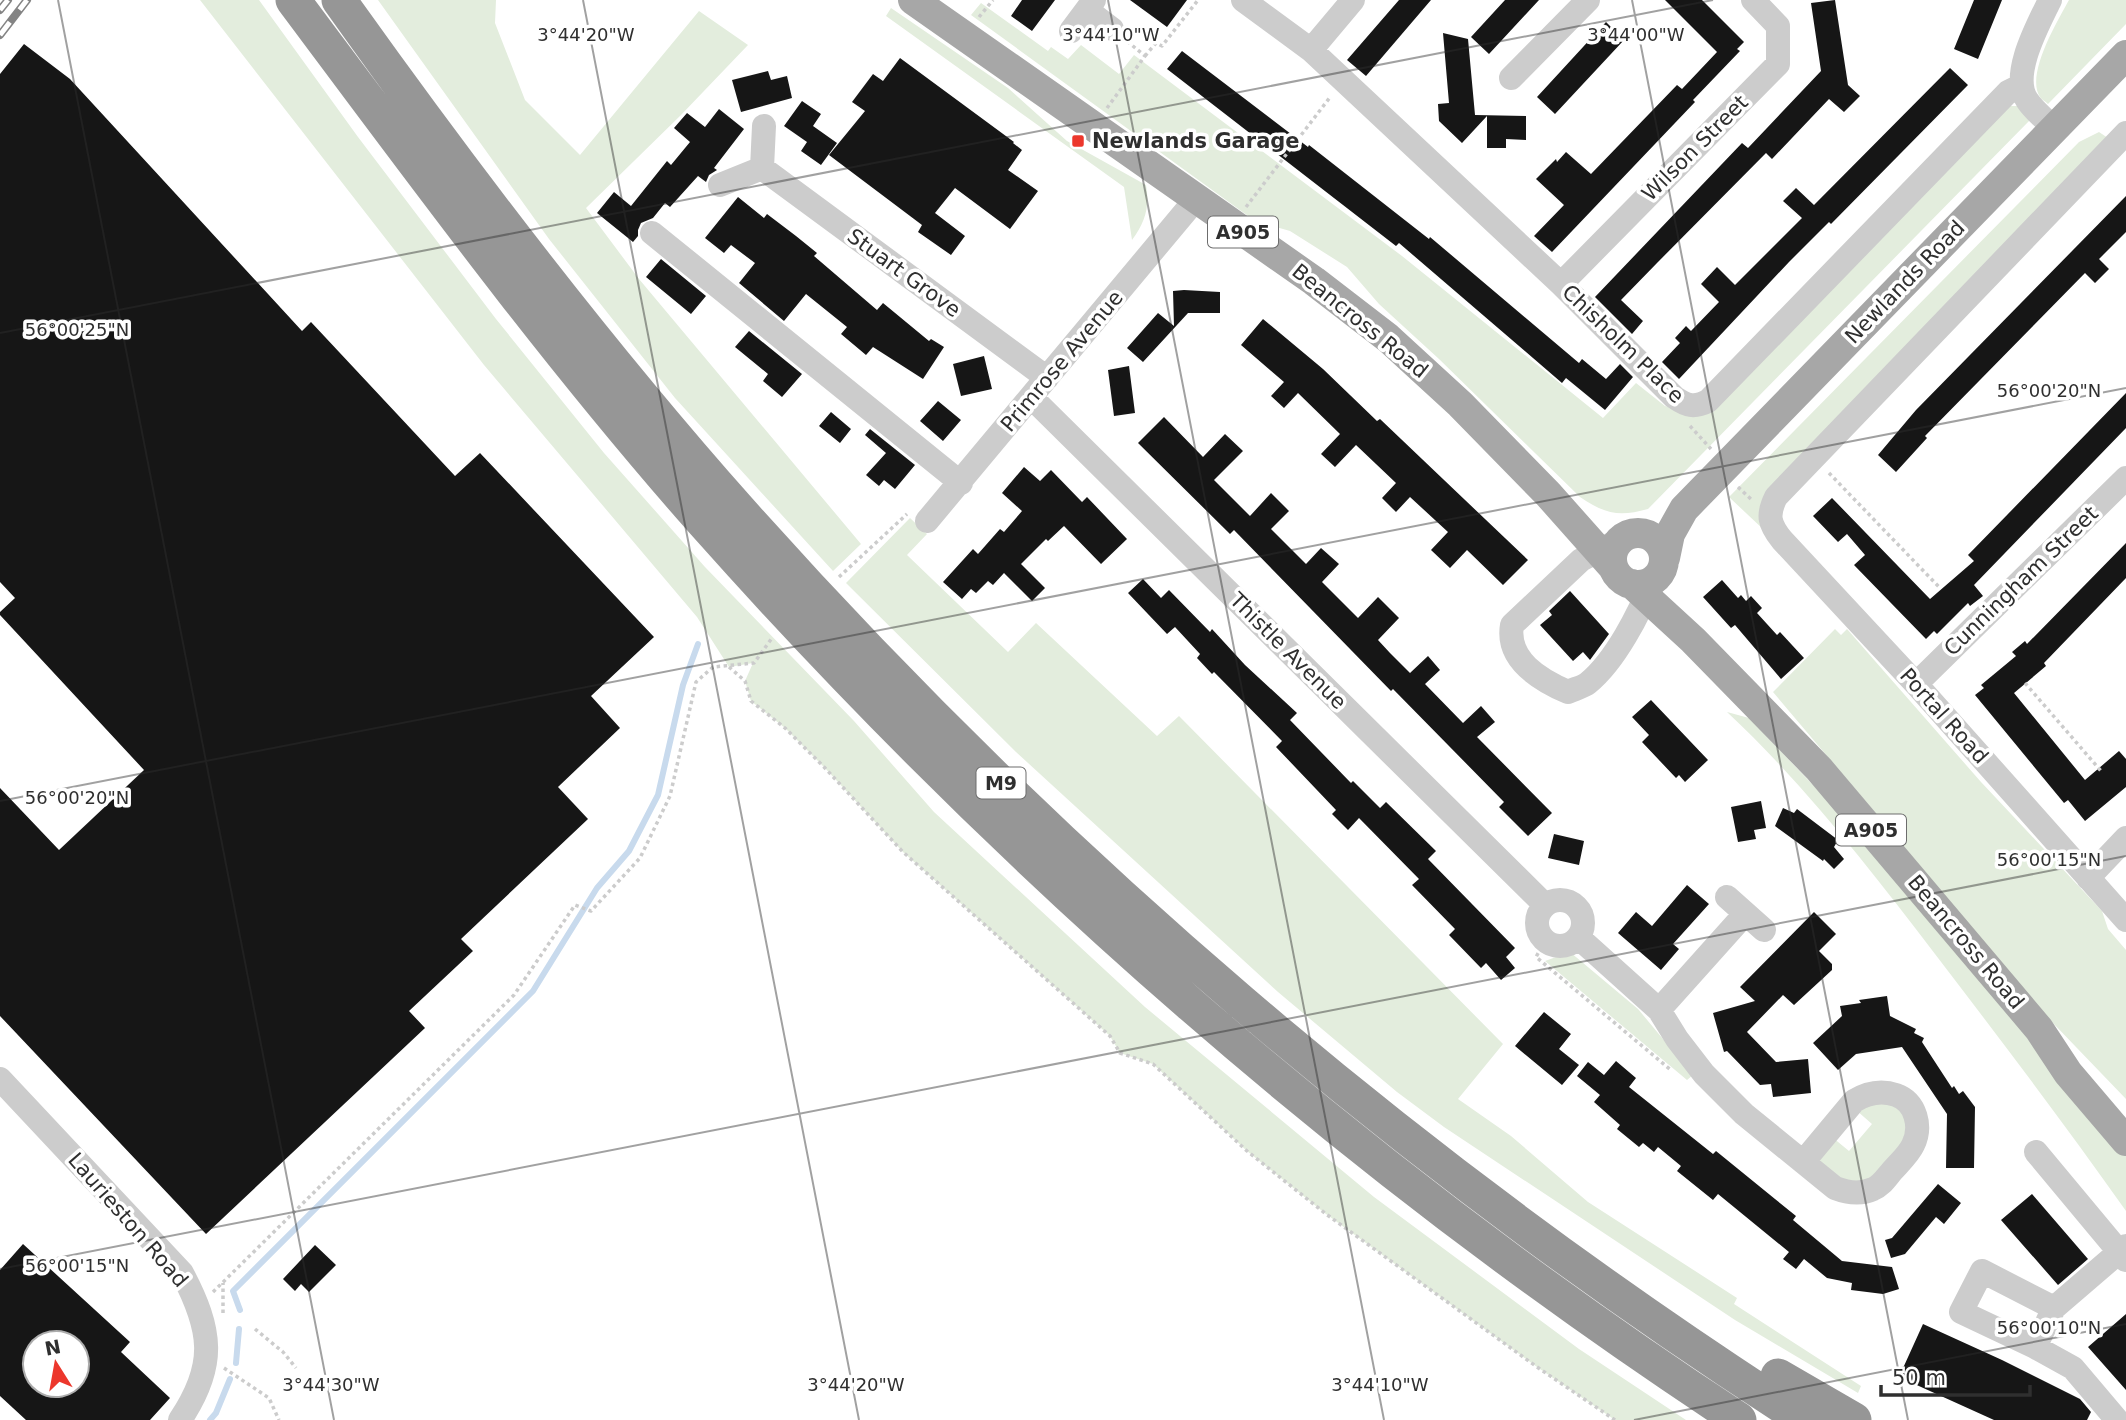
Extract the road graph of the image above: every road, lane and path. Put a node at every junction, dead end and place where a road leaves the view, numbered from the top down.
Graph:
1 (293, 0) edge
2 (339, 0) edge
3 (914, 0) edge
4 (1198, 0) edge
5 (1243, 0) edge
6 (1353, 0) edge
7 (1588, 0) edge
8 (1753, 0) edge
9 (2050, 0) edge
10 (1090, 5) edge
11 (1112, 29) joint
12 (1071, 32) dead end
13 (1311, 50) junction
14 (2126, 55) edge
15 (1145, 56) junction
16 (1511, 78) dead end
17 (1343, 80) junction
18 (2020, 86) junction
19 (764, 126) dead end
20 (1093, 126) junction
21 (2054, 129) junction
22 (2122, 147) edge
23 (762, 168) junction
24 (720, 185) dead end
25 (1196, 199) junction
26 (1238, 228) junction
27 (652, 233) dead end
28 (1561, 284) junction
29 (1047, 378) junction
30 (1031, 397) junction
31 (1674, 397) junction
32 (1808, 464) junction
33 (1724, 468) junction
34 (2126, 478) edge
35 (961, 483) junction
36 (1770, 509) junction
37 (927, 521) joint
38 (1636, 561) junction
39 (839, 577) dead end
40 (1939, 587) dead end
41 (772, 638) dead end
42 (729, 667) junction
43 (2025, 682) dead end
44 (1916, 684) junction
45 (2101, 771) dead end
46 (2126, 838) edge
47 (2088, 878) junction
48 (1545, 905) junction
49 (2126, 920) edge
50 (1765, 930) dead end
51 (1579, 938) junction
52 (1545, 941) junction
53 (1659, 1010) junction
54 (2039, 1029) junction
55 (1704, 1074) junction
56 (0, 1079) edge
57 (2126, 1111) edge
58 (1399, 1130) junction
59 (2126, 1140) edge
60 (2036, 1152) dead end
61 (1804, 1161) junction
62 (2124, 1253) edge
63 (2054, 1308) junction
64 (223, 1320) dead end
65 (256, 1329) dead end
66 (2035, 1347) junction
67 (222, 1366) dead end
68 (296, 1368) dead end
69 (180, 1420) edge
70 (279, 1420) edge
71 (1615, 1420) edge
72 (1739, 1420) edge
73 (1804, 1420) edge
74 (1854, 1420) edge
75 (2117, 1420) edge

1 - 72 highway, M9
2 - 58 highway, M9
3 - 20 main road, Beancross Road / A905
4 - 15 path
5 - 13 street, Chisholm Place
6 - 13 street
7 - 16 street
8 - 28 street, Wilson Street
9 - 18 street
10 - 11 street
10 - 12 street
11 - 15 path
13 - 17 street, Chisholm Place
14 - 21 main road, Newlands Road
15 - 20 path
17 - 26 path
17 - 28 street, Chisholm Place
18 - 21 street
18 - 31 street, Chisholm Place
19 - 23 street
20 - 25 main road, Beancross Road / A905
21 - 33 main road, Newlands Road
22 - 32 street
23 - 24 street
23 - 29 street, Stuart Grove
25 - 26 main road, Beancross Road / A905
25 - 29 street, Primrose Avenue
26 - 38 main road, Beancross Road / A905
27 - 35 street
28 - 31 street, Chisholm Place
29 - 30 street, Primrose Avenue
30 - 35 street, Primrose Avenue
30 - 48 street, Thistle Avenue
31 - 33 path
32 - 36 street
32 - 40 path
33 - 36 path
33 - 38 main road, Newlands Road
34 - 44 street, Cunningham Street
35 - 37 street, Primrose Avenue
36 - 44 street, Portal Road
37 - 39 path
38 - 38 street
38 - 54 main road, Beancross Road / A905
41 - 42 path
42 - 64 path
42 - 71 path
43 - 45 path
44 - 47 street, Portal Road
46 - 47 street
47 - 49 street, Portal Road
48 - 51 street
48 - 52 street
50 - 53 street
51 - 52 street
51 - 53 street
52 - 55 path
53 - 55 street
54 - 57 main road, Beancross Road / A905
54 - 59 main road, Beancross Road / A905
55 - 61 street
56 - 69 street, Laurieston Road
58 - 73 highway, M9
58 - 74 highway
60 - 62 street
61 - 61 street
62 - 63 street
63 - 66 street
63 - 66 street
65 - 68 path
66 - 75 street
67 - 70 path

